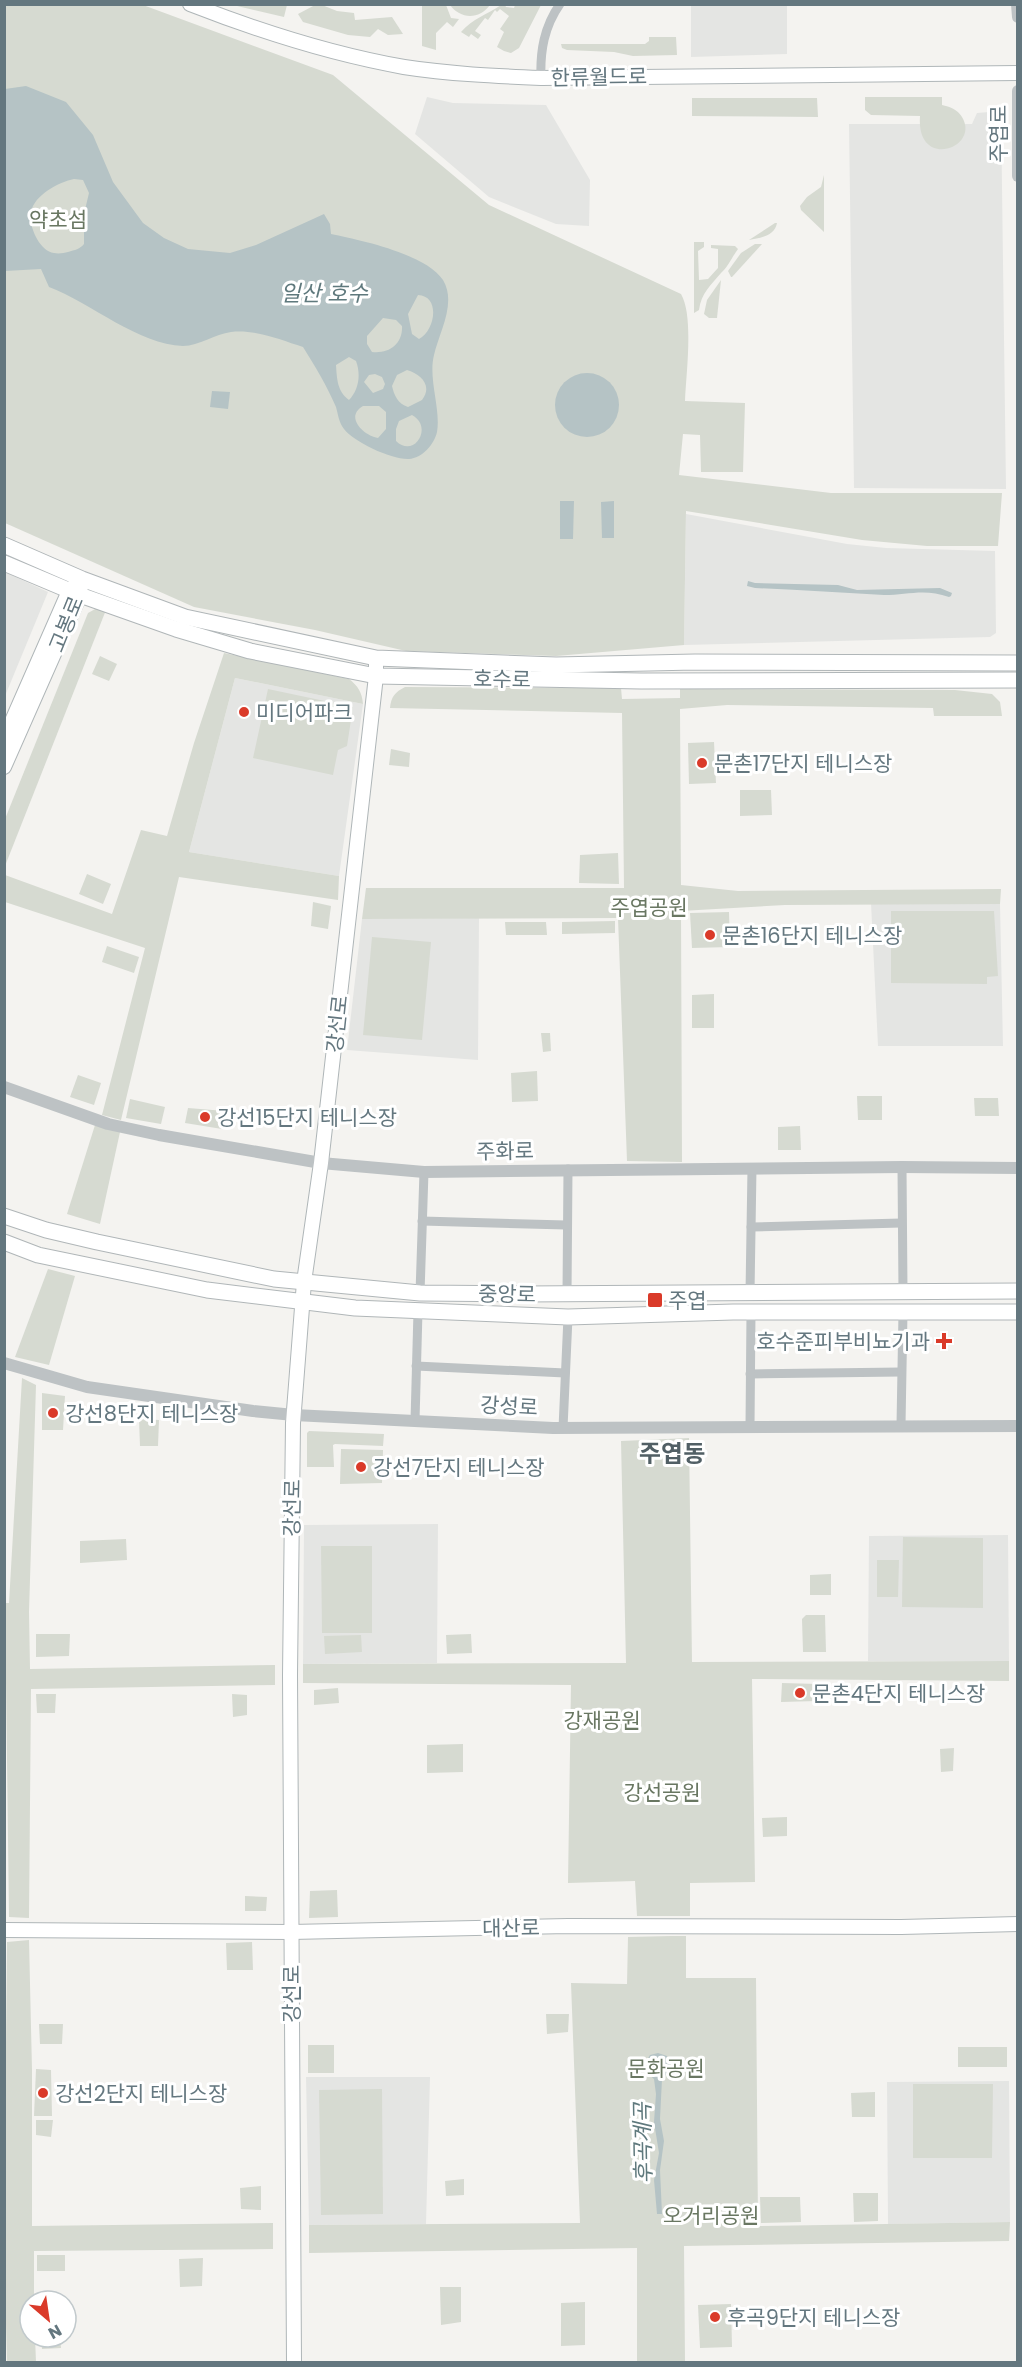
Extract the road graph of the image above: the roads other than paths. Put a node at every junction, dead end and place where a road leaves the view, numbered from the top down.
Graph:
1 (190, 4) edge
2 (560, 4) edge
3 (1017, 4) edge
4 (1017, 17) edge
5 (1017, 73) edge
6 (541, 78) junction
7 (1017, 91) edge
8 (1017, 176) edge
9 (4, 545) edge
10 (4, 563) edge
11 (82, 579) junction
12 (75, 593) junction
13 (376, 658) junction
14 (1017, 663) edge
15 (376, 676) junction
16 (1017, 680) edge
17 (4, 739) edge
18 (4, 767) edge
19 (4, 1087) edge
20 (321, 1163) junction
21 (902, 1167) junction
22 (752, 1168) junction
23 (1017, 1168) edge
24 (568, 1169) junction
25 (424, 1172) junction
26 (4, 1216) edge
27 (422, 1221) junction
28 (902, 1223) junction
29 (566, 1225) junction
30 (751, 1227) junction
31 (4, 1242) edge
32 (303, 1282) junction
33 (1017, 1291) edge
34 (903, 1292) junction
35 (420, 1293) junction
36 (750, 1293) junction
37 (567, 1294) junction
38 (302, 1302) junction
39 (418, 1311) junction
40 (751, 1312) junction
41 (903, 1312) junction
42 (1017, 1312) edge
43 (568, 1317) junction
44 (4, 1363) edge
45 (416, 1366) junction
46 (901, 1372) junction
47 (565, 1373) junction
48 (750, 1374) junction
49 (294, 1414) junction
50 (415, 1421) junction
51 (902, 1425) junction
52 (750, 1426) junction
53 (1017, 1426) edge
54 (563, 1428) junction
55 (1017, 1924) edge
56 (4, 1930) edge
57 (291, 1932) junction
58 (294, 2362) edge

1 - 6 main road, 한류월드로
2 - 6 street
3 - 4 street
5 - 6 main road, 한류월드로
7 - 8 street, 주엽로
9 - 11 main road, 호수로
10 - 12 main road, 호수로
11 - 12 main road, 고봉로
11 - 13 main road, 호수로
12 - 15 main road, 호수로
12 - 17 main road, 고봉로
12 - 18 main road, 고봉로
13 - 14 main road, 호수로
13 - 15 main road, 강선로
15 - 16 main road, 호수로
15 - 20 main road, 강선로
19 - 20 street, 주화로
20 - 25 street, 주화로
20 - 32 main road, 강선로
21 - 22 street, 주화로
21 - 23 street, 주화로
21 - 28 street
22 - 24 street, 주화로
22 - 30 street
24 - 25 street, 주화로
24 - 29 street
25 - 27 street
26 - 32 main road, 중앙로
27 - 29 street
27 - 35 street
28 - 30 street
28 - 34 street
29 - 37 street
30 - 36 street
31 - 38 main road, 중앙로
32 - 35 main road, 중앙로
32 - 38 main road, 강선로
33 - 34 main road, 중앙로
34 - 36 main road, 중앙로
35 - 37 main road, 중앙로
36 - 37 main road, 중앙로
38 - 39 main road, 중앙로
38 - 49 main road, 강선로
39 - 43 main road, 중앙로
39 - 45 street
40 - 41 main road, 중앙로
40 - 43 main road, 중앙로
40 - 48 street
41 - 42 main road, 중앙로
41 - 46 street
43 - 47 street
44 - 49 street, 강성로
45 - 47 street
45 - 50 street
46 - 48 street
46 - 51 street
47 - 54 street
48 - 52 street
49 - 50 street, 강성로
49 - 57 main road, 강선로
50 - 54 street, 강성로
51 - 52 street, 강성로
51 - 53 street, 강성로
52 - 54 street, 강성로
55 - 57 main road, 대산로
56 - 57 main road, 대산로
57 - 58 main road, 강선로

